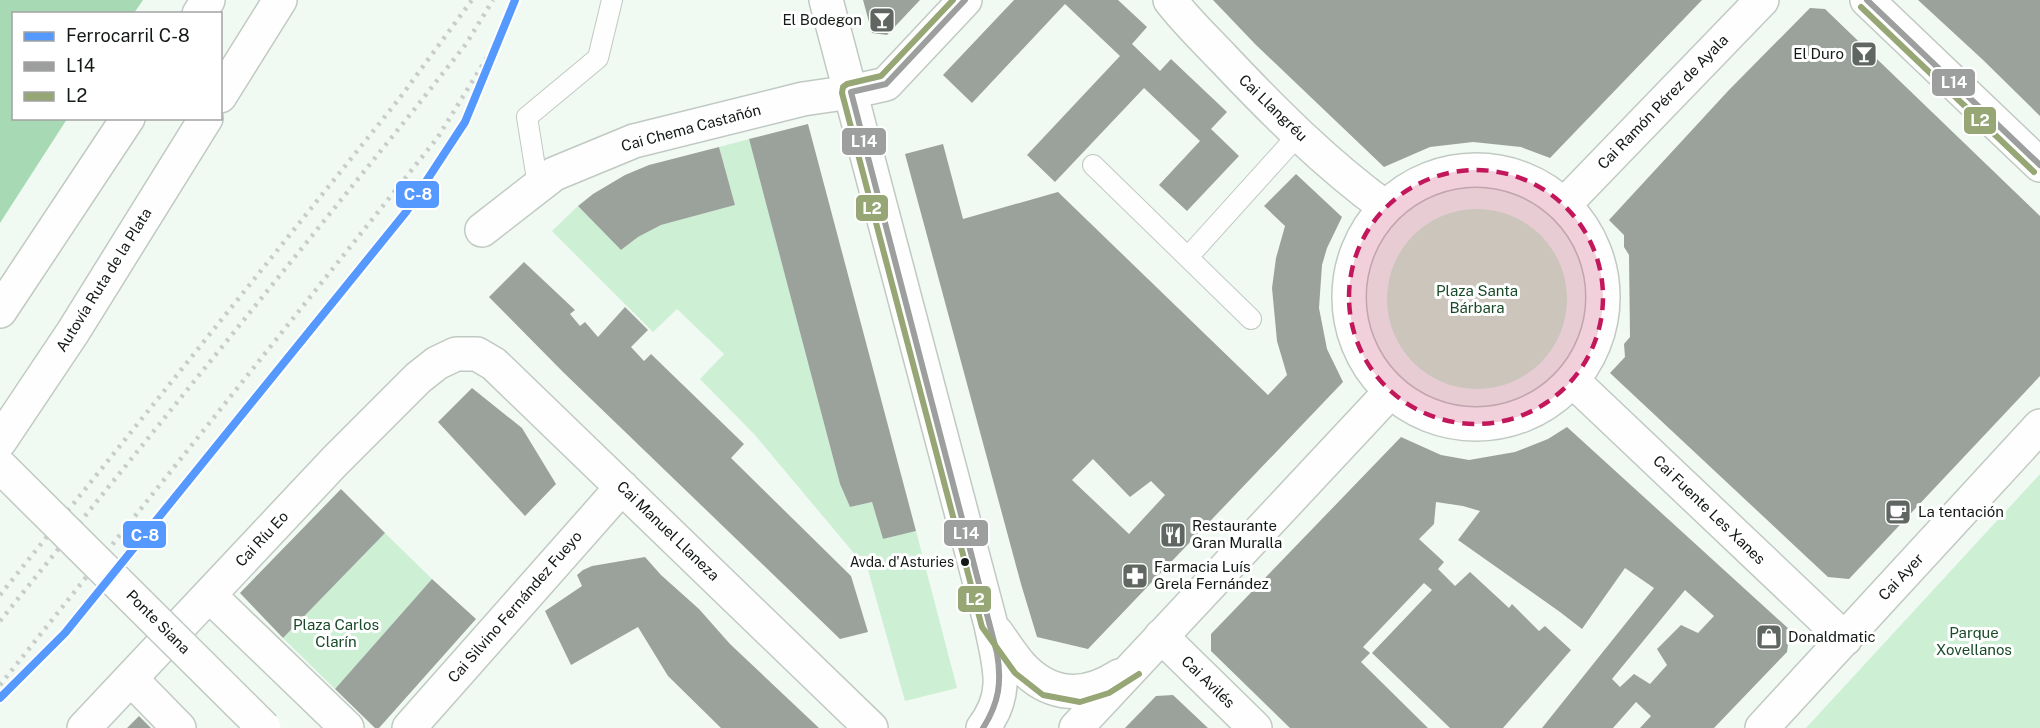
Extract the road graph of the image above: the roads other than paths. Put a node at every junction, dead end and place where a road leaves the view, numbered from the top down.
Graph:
1 (280, 0) edge
2 (612, 0) edge
3 (826, 0) edge
4 (965, 0) edge
5 (1170, 0) edge
6 (1762, 0) edge
7 (1867, 0) edge
8 (851, 92) junction
9 (222, 93) edge
10 (127, 120) edge
11 (205, 120) edge
12 (1299, 134) junction
13 (1093, 165) dead end
14 (2040, 165) edge
15 (538, 186) junction
16 (1564, 205) junction
17 (1385, 207) junction
18 (482, 230) dead end
19 (1188, 257) junction
20 (0, 311) edge
21 (1251, 320) dead end
22 (456, 354) joint
23 (1573, 381) junction
24 (1390, 392) junction
25 (2040, 426) edge
26 (0, 441) edge
27 (0, 466) edge
28 (622, 487) junction
29 (209, 595) junction
30 (991, 625) junction
31 (1161, 636) junction
32 (1845, 639) junction
33 (1134, 666) junction
34 (131, 679) junction
35 (84, 728) edge
36 (179, 728) edge
37 (264, 728) edge
38 (347, 728) edge
39 (409, 728) edge
40 (871, 728) edge
41 (983, 728) edge
42 (1076, 728) edge
43 (1255, 728) edge
44 (1762, 728) edge

1 - 9 main road
2 - 15 lane
3 - 8 main road
4 - 8 main road, Cai Chema Castañón
5 - 12 main road, Cai Llangréu
6 - 16 main road, Cai Ramón Pérez de Ayala
7 - 14 main road
8 - 15 main road, Cai Chema Castañón
8 - 30 main road
10 - 20 main road
11 - 26 main road, Autovía Ruta de la Plata
12 - 17 main road, Cai Llangréu
12 - 19 lane
13 - 19 lane
15 - 18 main road, Cai Chema Castañón
16 - 17 main road
16 - 23 main road
17 - 24 main road
19 - 21 lane
22 - 28 main road, Cai Manuel Llaneza
22 - 29 main road, Cai Ríu Eo
23 - 24 main road
23 - 32 main road, Cai Fuente Les Xanes
24 - 31 main road
25 - 32 main road, Cai Ayer
27 - 37 main road, Ponte Siana, bridge
28 - 39 main road, Cai Silvino Fernández Fueyo
28 - 40 main road, Cai Manuel Llaneza
29 - 34 main road, Cai Ríu Eo
29 - 38 main road
30 - 33 main road
30 - 41 main road
31 - 33 main road
31 - 43 main road, Cai Avilés
32 - 44 main road, Cai Ayer
33 - 42 main road
34 - 35 main road, Cai Ríu Eo
34 - 36 main road

